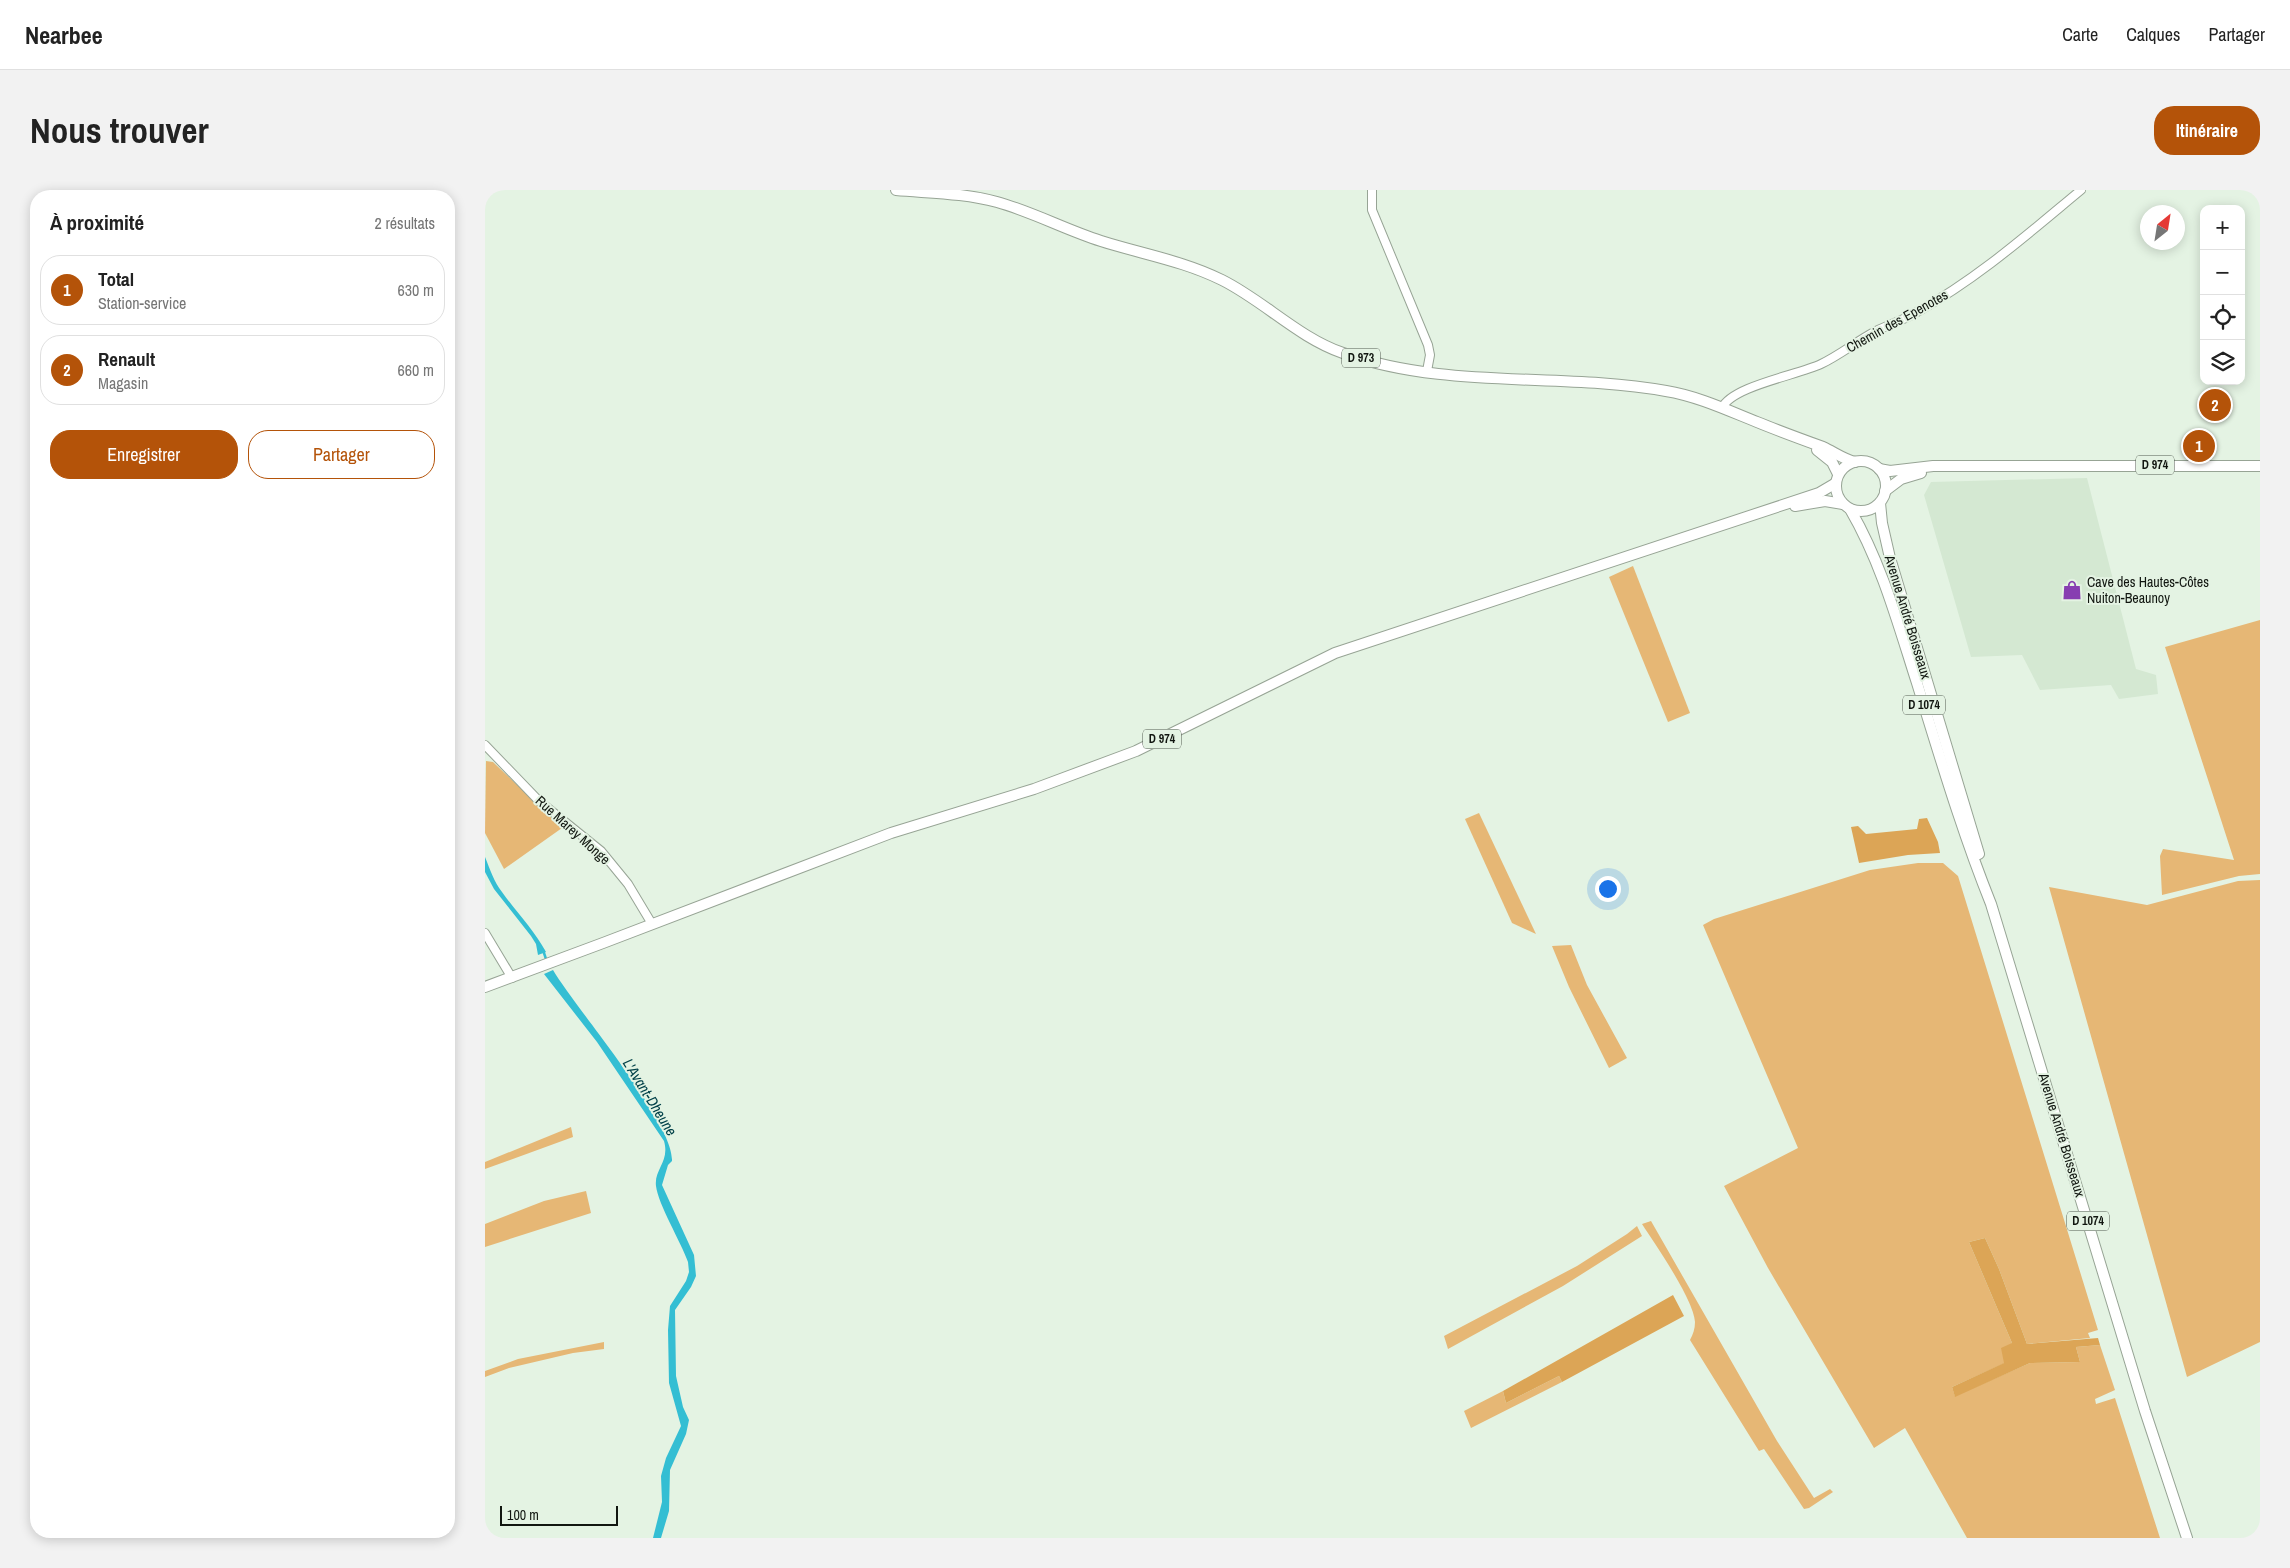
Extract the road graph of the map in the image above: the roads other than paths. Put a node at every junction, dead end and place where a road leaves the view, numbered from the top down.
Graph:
1 (896, 190) edge
2 (1372, 190) edge
3 (2081, 190) edge
4 (1427, 372) junction
5 (1722, 408) junction
6 (1806, 442) junction
7 (1855, 462) junction
8 (2260, 466) edge
9 (1949, 467) junction
10 (1879, 469) junction
11 (1837, 479) junction
12 (1885, 491) junction
13 (1880, 503) junction
14 (1846, 507) junction
15 (1767, 510) junction
16 (485, 745) edge
17 (1991, 904) junction
18 (652, 924) junction
19 (485, 933) edge
20 (512, 978) junction
21 (485, 987) edge
22 (2187, 1538) edge

1 - 4 main road, D 973
2 - 4 street
3 - 5 street, Chemin des Epenotes
4 - 5 main road, D 973
5 - 6 main road, D 973
6 - 7 main road, D 973
6 - 11 main road, D 973
7 - 10 main road
7 - 11 main road
8 - 9 main road, D 974
9 - 10 main road, D 974
9 - 12 main road, D 974
10 - 12 main road
11 - 14 main road
11 - 15 main road, D 974
12 - 13 main road
13 - 14 main road
13 - 17 main road, Avenue André Boisseaux / D 1074
14 - 15 main road, D 974
14 - 17 main road, Avenue André Boisseaux / D 1074
15 - 18 main road, D 974
16 - 18 street, Rue Marey Monge
17 - 22 main road, Avenue André Boisseaux / D 1074
18 - 20 main road, D 974
19 - 20 street
20 - 21 main road, D 974

